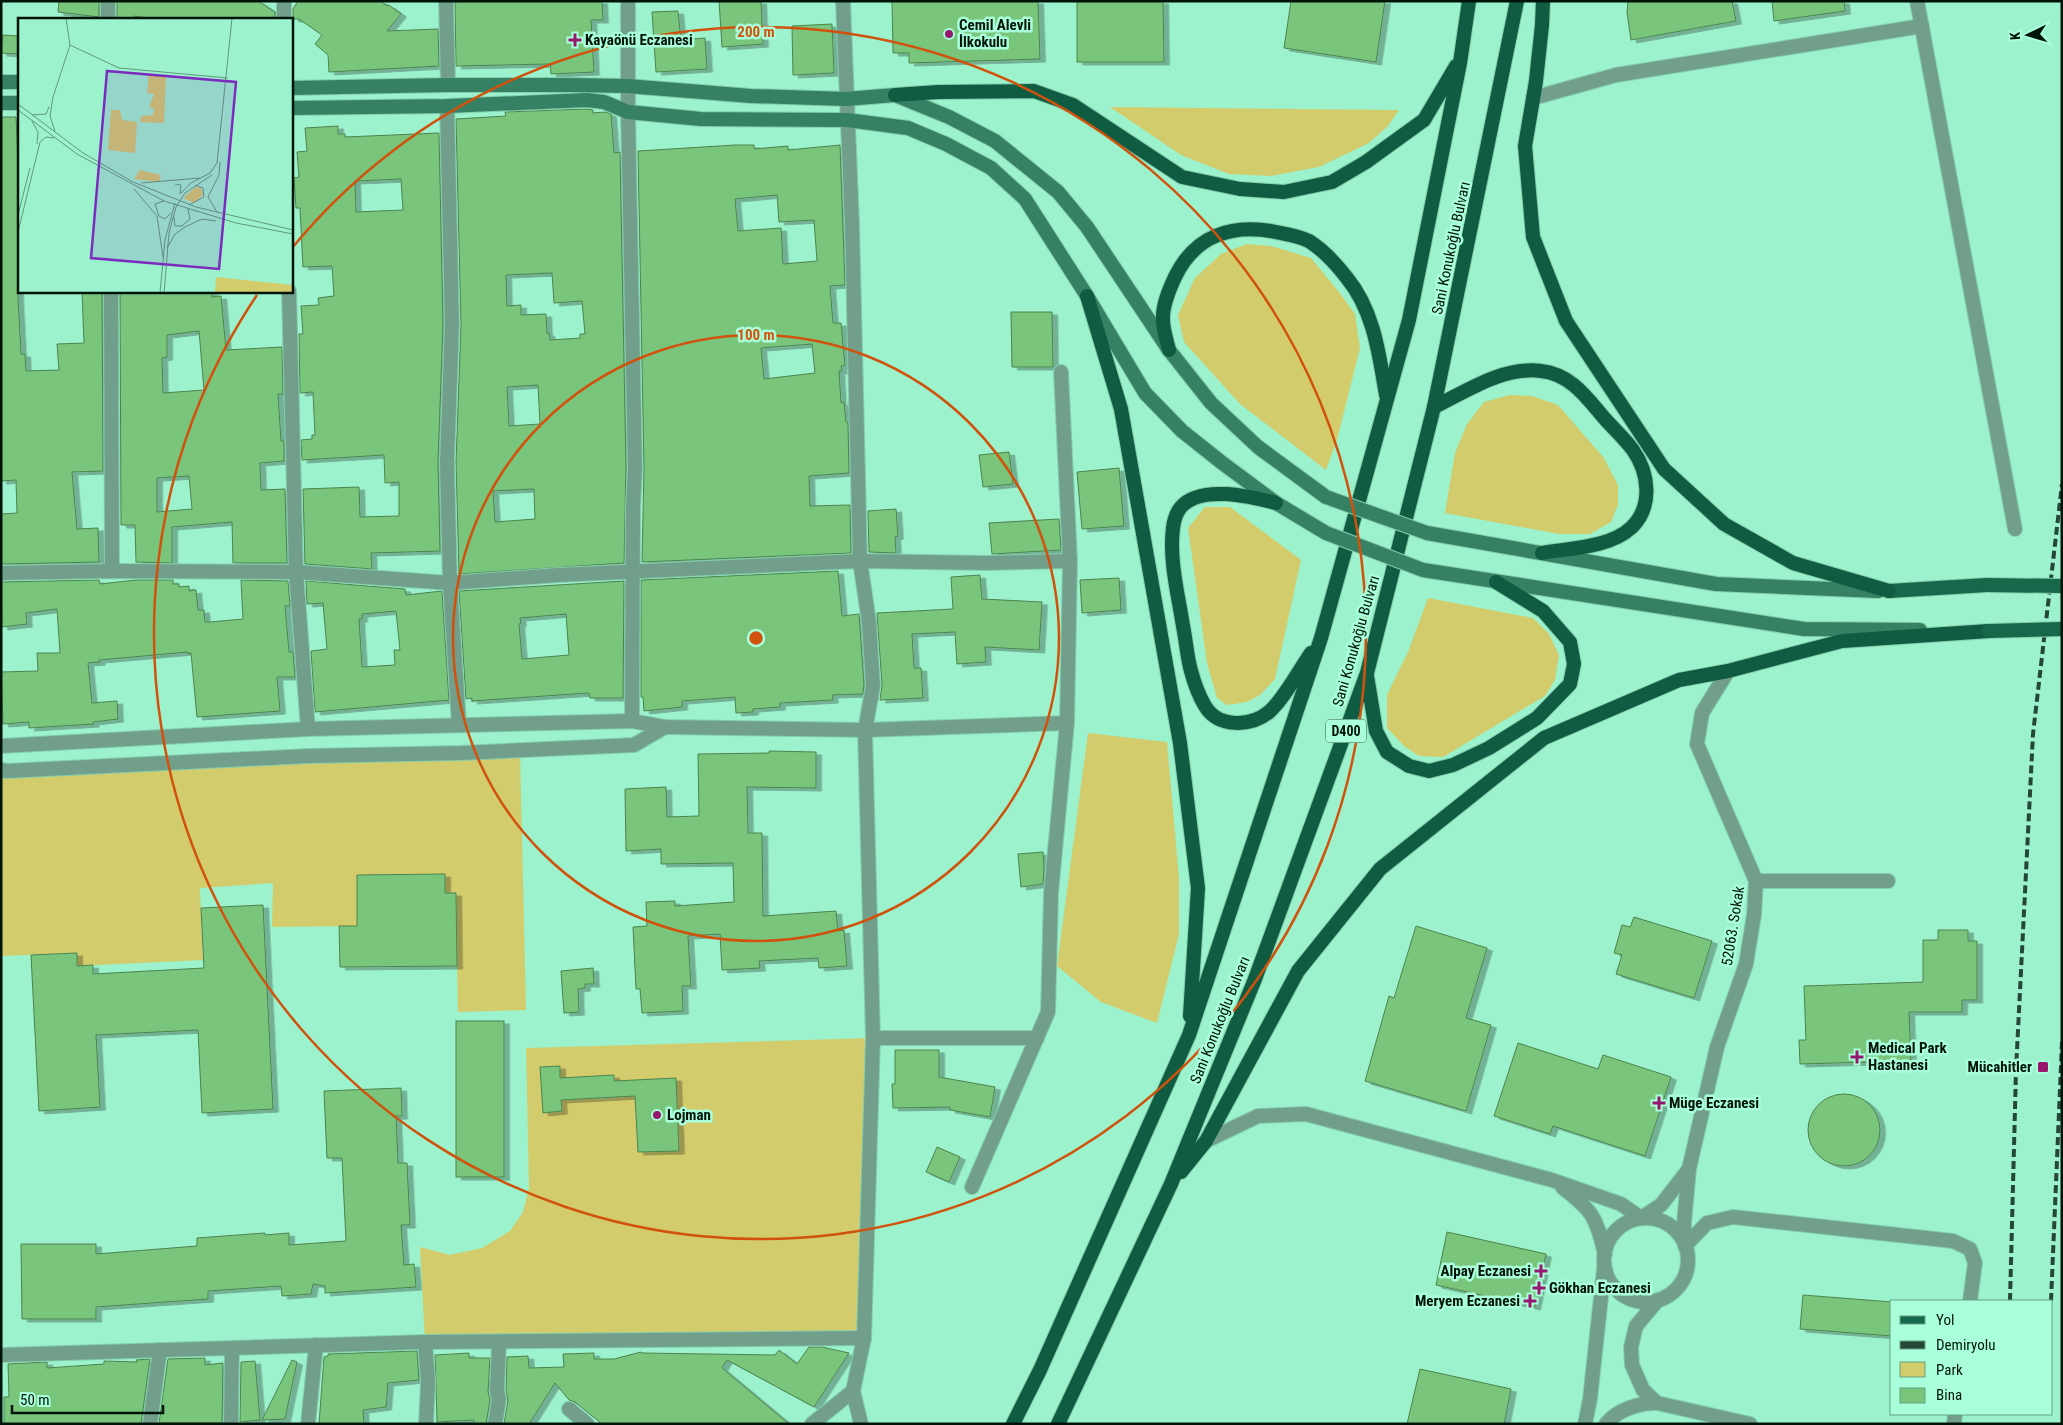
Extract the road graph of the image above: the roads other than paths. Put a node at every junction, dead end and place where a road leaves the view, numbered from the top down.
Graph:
1 (108, 1) edge
2 (284, 1) edge
3 (446, 1) edge
4 (628, 1) edge
5 (843, 1) edge
6 (1469, 1) edge
7 (1517, 1) edge
8 (1542, 1) edge
9 (1917, 1) edge
10 (108, 18) edge
11 (284, 18) edge
12 (1922, 26) junction
13 (1462, 56) junction
14 (1, 82) edge
15 (18, 82) edge
16 (448, 85) junction
17 (627, 86) junction
18 (292, 88) edge
19 (895, 96) junction
20 (1533, 98) junction
21 (846, 99) junction
22 (1, 103) edge
23 (18, 104) edge
24 (448, 106) junction
25 (292, 108) edge
26 (628, 112) junction
27 (847, 120) junction
28 (111, 292) edge
29 (289, 292) edge
30 (1087, 296) junction
31 (1169, 350) junction
32 (1061, 372) dead end
33 (1387, 399) junction
34 (1434, 407) junction
35 (1276, 503) junction
36 (2015, 529) dead end
37 (1542, 553) junction
38 (860, 561) junction
39 (1070, 561) junction
40 (112, 571) junction
41 (296, 572) junction
42 (634, 572) junction
43 (1, 573) edge
44 (1496, 582) junction
45 (450, 583) junction
46 (2062, 586) edge
47 (1889, 591) junction
48 (2062, 629) edge
49 (1989, 631) junction
50 (1321, 638) junction
51 (1728, 671) junction
52 (1367, 673) junction
53 (632, 721) junction
54 (1067, 723) junction
55 (459, 725) junction
56 (665, 727) junction
57 (308, 729) junction
58 (865, 730) junction
59 (1, 746) edge
60 (3, 774) edge
61 (1756, 881) junction
62 (1888, 881) dead end
63 (1189, 1035) junction
64 (873, 1038) junction
65 (1037, 1038) junction
66 (1206, 1141) junction
67 (1689, 1169) junction
68 (1552, 1180) junction
69 (1170, 1184) junction
70 (972, 1187) dead end
71 (1641, 1218) junction
72 (1685, 1246) junction
73 (1605, 1254) junction
74 (1604, 1268) junction
75 (1970, 1300) edge
76 (1657, 1301) junction
77 (864, 1338) junction
78 (425, 1342) junction
79 (499, 1342) junction
80 (316, 1345) junction
81 (232, 1348) junction
82 (160, 1350) junction
83 (1, 1355) edge
84 (853, 1391) junction
85 (1657, 1403) junction
86 (569, 1409) dead end
87 (150, 1424) edge
88 (231, 1424) edge
89 (308, 1424) edge
90 (426, 1424) edge
91 (496, 1424) edge
92 (587, 1424) edge
93 (812, 1424) edge
94 (861, 1424) edge
95 (1013, 1424) edge
96 (1058, 1424) edge
97 (1585, 1424) edge
98 (1606, 1424) edge
99 (1750, 1424) edge

1 - 10 street
2 - 11 street
3 - 16 street
4 - 17 street
5 - 21 street
6 - 13 highway, Sani Konukoğlu Bulvarı
7 - 34 highway, Sani Konukoğlu Bulvarı / D400
8 - 20 highway
9 - 12 street
12 - 20 street
12 - 36 street
13 - 19 highway
13 - 33 highway, Sani Konukoğlu Bulvarı
14 - 15 main road
16 - 17 main road
16 - 18 main road
17 - 21 main road
17 - 26 street
19 - 21 main road
19 - 31 main road
20 - 47 highway
21 - 27 street
22 - 23 main road
24 - 25 main road
24 - 26 main road
24 - 45 street
26 - 27 main road
26 - 42 street
27 - 30 main road
27 - 38 street
28 - 40 street
29 - 41 street
30 - 35 main road
30 - 63 highway
31 - 33 highway
31 - 37 main road, bridge
32 - 39 street
33 - 50 highway, Sani Konukoğlu Bulvarı
34 - 37 highway
34 - 52 highway, Sani Konukoğlu Bulvarı / D400
35 - 44 main road, bridge
35 - 50 highway
37 - 47 main road
38 - 39 street
38 - 42 street
38 - 58 street
39 - 54 street
40 - 41 street
40 - 43 street
41 - 45 street
41 - 57 street
42 - 45 street
42 - 53 street
44 - 49 main road
44 - 52 highway
45 - 55 street
46 - 47 main road, bridge
48 - 49 main road, bridge
49 - 51 highway
50 - 63 highway, Sani Konukoğlu Bulvarı
51 - 61 street, 52063. Sokak
51 - 66 highway
52 - 69 highway, Sani Konukoğlu Bulvarı / D400
53 - 55 street
53 - 56 street
54 - 58 street
54 - 65 street
55 - 57 street
56 - 58 street
56 - 60 street
57 - 59 street
58 - 64 street
61 - 62 street
61 - 67 street, 52063. Sokak
63 - 95 highway, Sani Konukoğlu Bulvarı
64 - 65 street
64 - 77 street
65 - 70 street
66 - 68 street
66 - 69 highway
67 - 71 street
67 - 72 street, 52063. Sokak
68 - 71 street
68 - 73 street
69 - 96 highway, Sani Konukoğlu Bulvarı / D400
71 - 72 street
71 - 73 street
72 - 75 street
72 - 76 street
73 - 74 street
74 - 76 street
74 - 97 street
76 - 85 street
77 - 79 street
77 - 84 street
78 - 79 street
78 - 80 street
78 - 90 street
79 - 91 street
80 - 81 street
80 - 89 street
81 - 82 street
81 - 88 street
82 - 83 street
82 - 87 street
84 - 93 street
84 - 94 street
85 - 98 street
85 - 99 street
86 - 92 street

